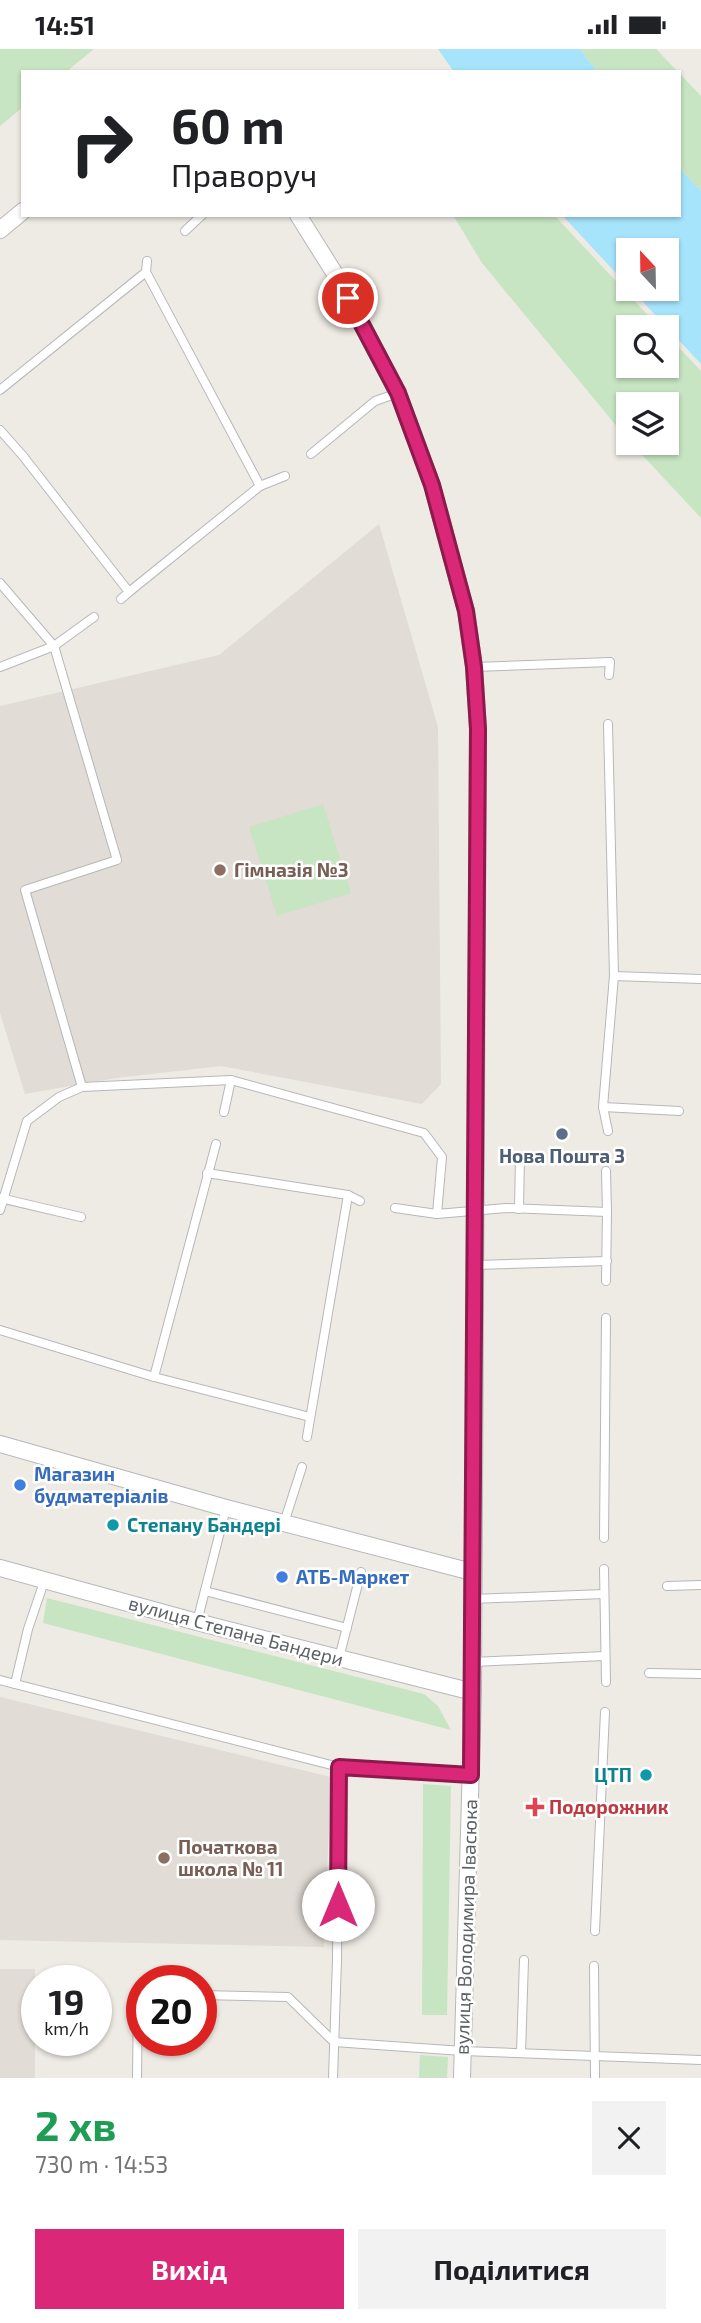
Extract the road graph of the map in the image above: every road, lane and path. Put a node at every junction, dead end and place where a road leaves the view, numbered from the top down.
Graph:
1 (21, 213) edge
2 (200, 217) edge
3 (299, 217) edge
4 (0, 230) edge
5 (185, 231) dead end
6 (147, 261) dead end
7 (146, 272) junction
8 (0, 390) edge
9 (398, 393) junction
10 (0, 430) edge
11 (312, 454) dead end
12 (285, 476) dead end
13 (260, 486) junction
14 (0, 583) edge
15 (129, 592) junction
16 (121, 599) dead end
17 (94, 617) dead end
18 (54, 646) junction
19 (0, 667) edge
20 (474, 667) junction
21 (609, 675) dead end
22 (608, 724) dead end
23 (614, 976) junction
24 (701, 979) edge
25 (232, 1080) junction
26 (82, 1087) junction
27 (603, 1107) junction
28 (680, 1111) dead end
29 (224, 1112) dead end
30 (608, 1131) dead end
31 (216, 1144) dead end
32 (520, 1156) dead end
33 (606, 1171) dead end
34 (207, 1173) junction
35 (348, 1195) junction
36 (2, 1199) edge
37 (360, 1201) dead end
38 (395, 1208) dead end
39 (476, 1209) junction
40 (519, 1209) junction
41 (0, 1210) edge
42 (607, 1212) junction
43 (437, 1214) junction
44 (81, 1217) dead end
45 (607, 1261) junction
46 (475, 1265) junction
47 (606, 1281) dead end
48 (606, 1318) dead end
49 (0, 1330) edge
50 (154, 1377) junction
51 (310, 1417) junction
52 (307, 1437) dead end
53 (0, 1444) edge
54 (302, 1467) dead end
55 (226, 1509) junction
56 (284, 1523) junction
57 (604, 1538) dead end
58 (0, 1568) edge
59 (604, 1569) dead end
60 (361, 1572) dead end
61 (472, 1572) junction
62 (45, 1579) junction
63 (701, 1585) edge
64 (667, 1586) dead end
65 (205, 1591) junction
66 (604, 1594) junction
67 (472, 1599) junction
68 (197, 1622) junction
69 (347, 1628) junction
70 (604, 1656) junction
71 (339, 1657) junction
72 (473, 1662) junction
73 (649, 1673) dead end
74 (701, 1674) edge
75 (0, 1680) edge
76 (606, 1682) dead end
77 (15, 1684) junction
78 (473, 1692) junction
79 (605, 1712) dead end
80 (339, 1767) junction
81 (471, 1775) junction
82 (595, 1931) dead end
83 (524, 1960) dead end
84 (594, 1966) dead end
85 (217, 1995) edge
86 (334, 2042) junction
87 (463, 2051) junction
88 (521, 2053) junction
89 (137, 2056) edge
90 (594, 2056) junction
91 (701, 2060) edge
92 (137, 2078) edge
93 (333, 2078) edge
94 (462, 2078) edge
95 (595, 2078) edge

1 - 4 street
2 - 5 lane
3 - 9 street, вулиця Володимира Івасюка
6 - 7 lane
7 - 8 lane
7 - 13 lane
9 - 11 lane
9 - 20 street, вулиця Володимира Івасюка
10 - 15 lane
12 - 13 lane
13 - 15 lane
14 - 18 lane
15 - 16 lane
17 - 18 lane
18 - 19 lane
18 - 26 lane
20 - 21 lane
20 - 39 street, вулиця Володимира Івасюка
22 - 23 lane
23 - 24 lane
23 - 27 lane
25 - 26 lane
25 - 29 lane
25 - 43 lane
26 - 36 lane
27 - 28 lane
27 - 30 lane
31 - 34 lane
32 - 40 lane
33 - 42 lane
34 - 35 lane
34 - 50 lane
35 - 37 lane
35 - 51 lane
36 - 41 lane
36 - 44 lane
38 - 43 lane
39 - 40 lane
39 - 43 lane
39 - 46 street, вулиця Володимира Івасюка
40 - 42 lane
42 - 45 lane
45 - 46 lane
45 - 47 lane
46 - 61 street, вулиця Володимира Івасюка
48 - 57 lane
49 - 50 lane
50 - 51 lane
51 - 52 lane
53 - 55 street
54 - 56 lane
55 - 56 street
55 - 65 lane
56 - 61 street
58 - 62 street, вулиця Степана Бандери
59 - 66 lane
60 - 69 lane
61 - 67 street, вулиця Володимира Івасюка
62 - 68 street, вулиця Степана Бандери
62 - 77 lane
63 - 64 lane
65 - 68 lane
65 - 69 lane
66 - 67 lane
66 - 70 lane
67 - 72 street, вулиця Володимира Івасюка
68 - 71 street, вулиця Степана Бандери
69 - 71 lane
70 - 72 lane
70 - 76 lane
71 - 78 street, вулиця Степана Бандери
72 - 78 street, вулиця Володимира Івасюка
73 - 74 lane
75 - 77 lane
77 - 80 lane
78 - 81 street, вулиця Володимира Івасюка
79 - 82 lane
80 - 81 lane
80 - 86 lane
81 - 87 street, вулиця Володимира Івасюка
83 - 88 lane
84 - 90 lane
85 - 86 lane
86 - 87 lane
86 - 93 lane
87 - 88 lane
87 - 94 street, вулиця Володимира Івасюка
88 - 90 lane
89 - 92 lane
90 - 91 lane
90 - 95 lane

